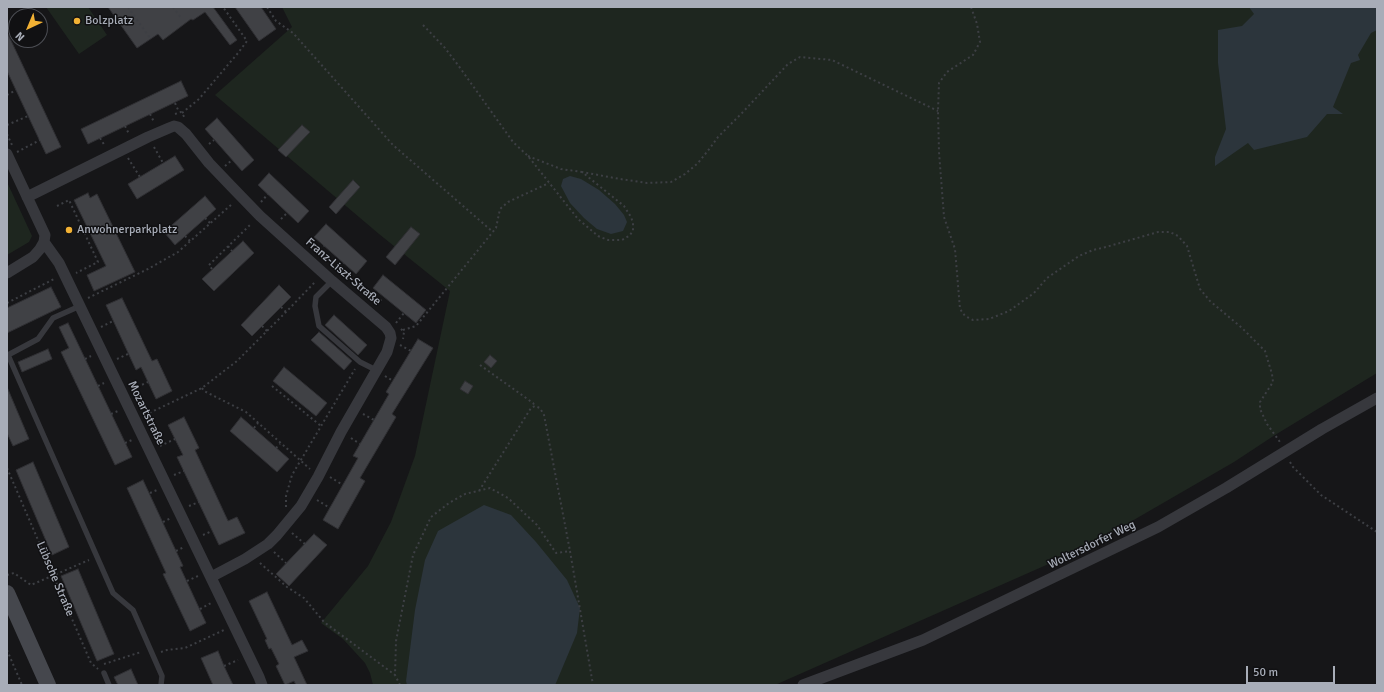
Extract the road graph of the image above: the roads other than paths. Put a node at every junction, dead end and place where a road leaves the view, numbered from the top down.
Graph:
1 (12, 151) edge
2 (27, 197) junction
3 (44, 242) junction
4 (7, 273) edge
5 (332, 281) junction
6 (82, 303) junction
7 (380, 372) junction
8 (1377, 398) edge
9 (205, 576) junction
10 (7, 593) edge
11 (104, 673) road end
12 (48, 685) edge
13 (109, 685) edge
14 (161, 685) edge
15 (262, 685) edge
16 (803, 685) edge

1 - 2 street, Mozartstraße
2 - 3 street, Mozartstraße
2 - 5 street, Franz-Liszt-Straße
3 - 4 street
3 - 6 street, Mozartstraße
5 - 7 street, Franz-Liszt-Straße
5 - 7 lane
6 - 9 street, Mozartstraße
6 - 14 lane
7 - 9 street, Franz-Liszt-Straße
8 - 16 street, Woltersdorfer Weg
9 - 15 street, Mozartstraße
10 - 12 street
11 - 13 lane

